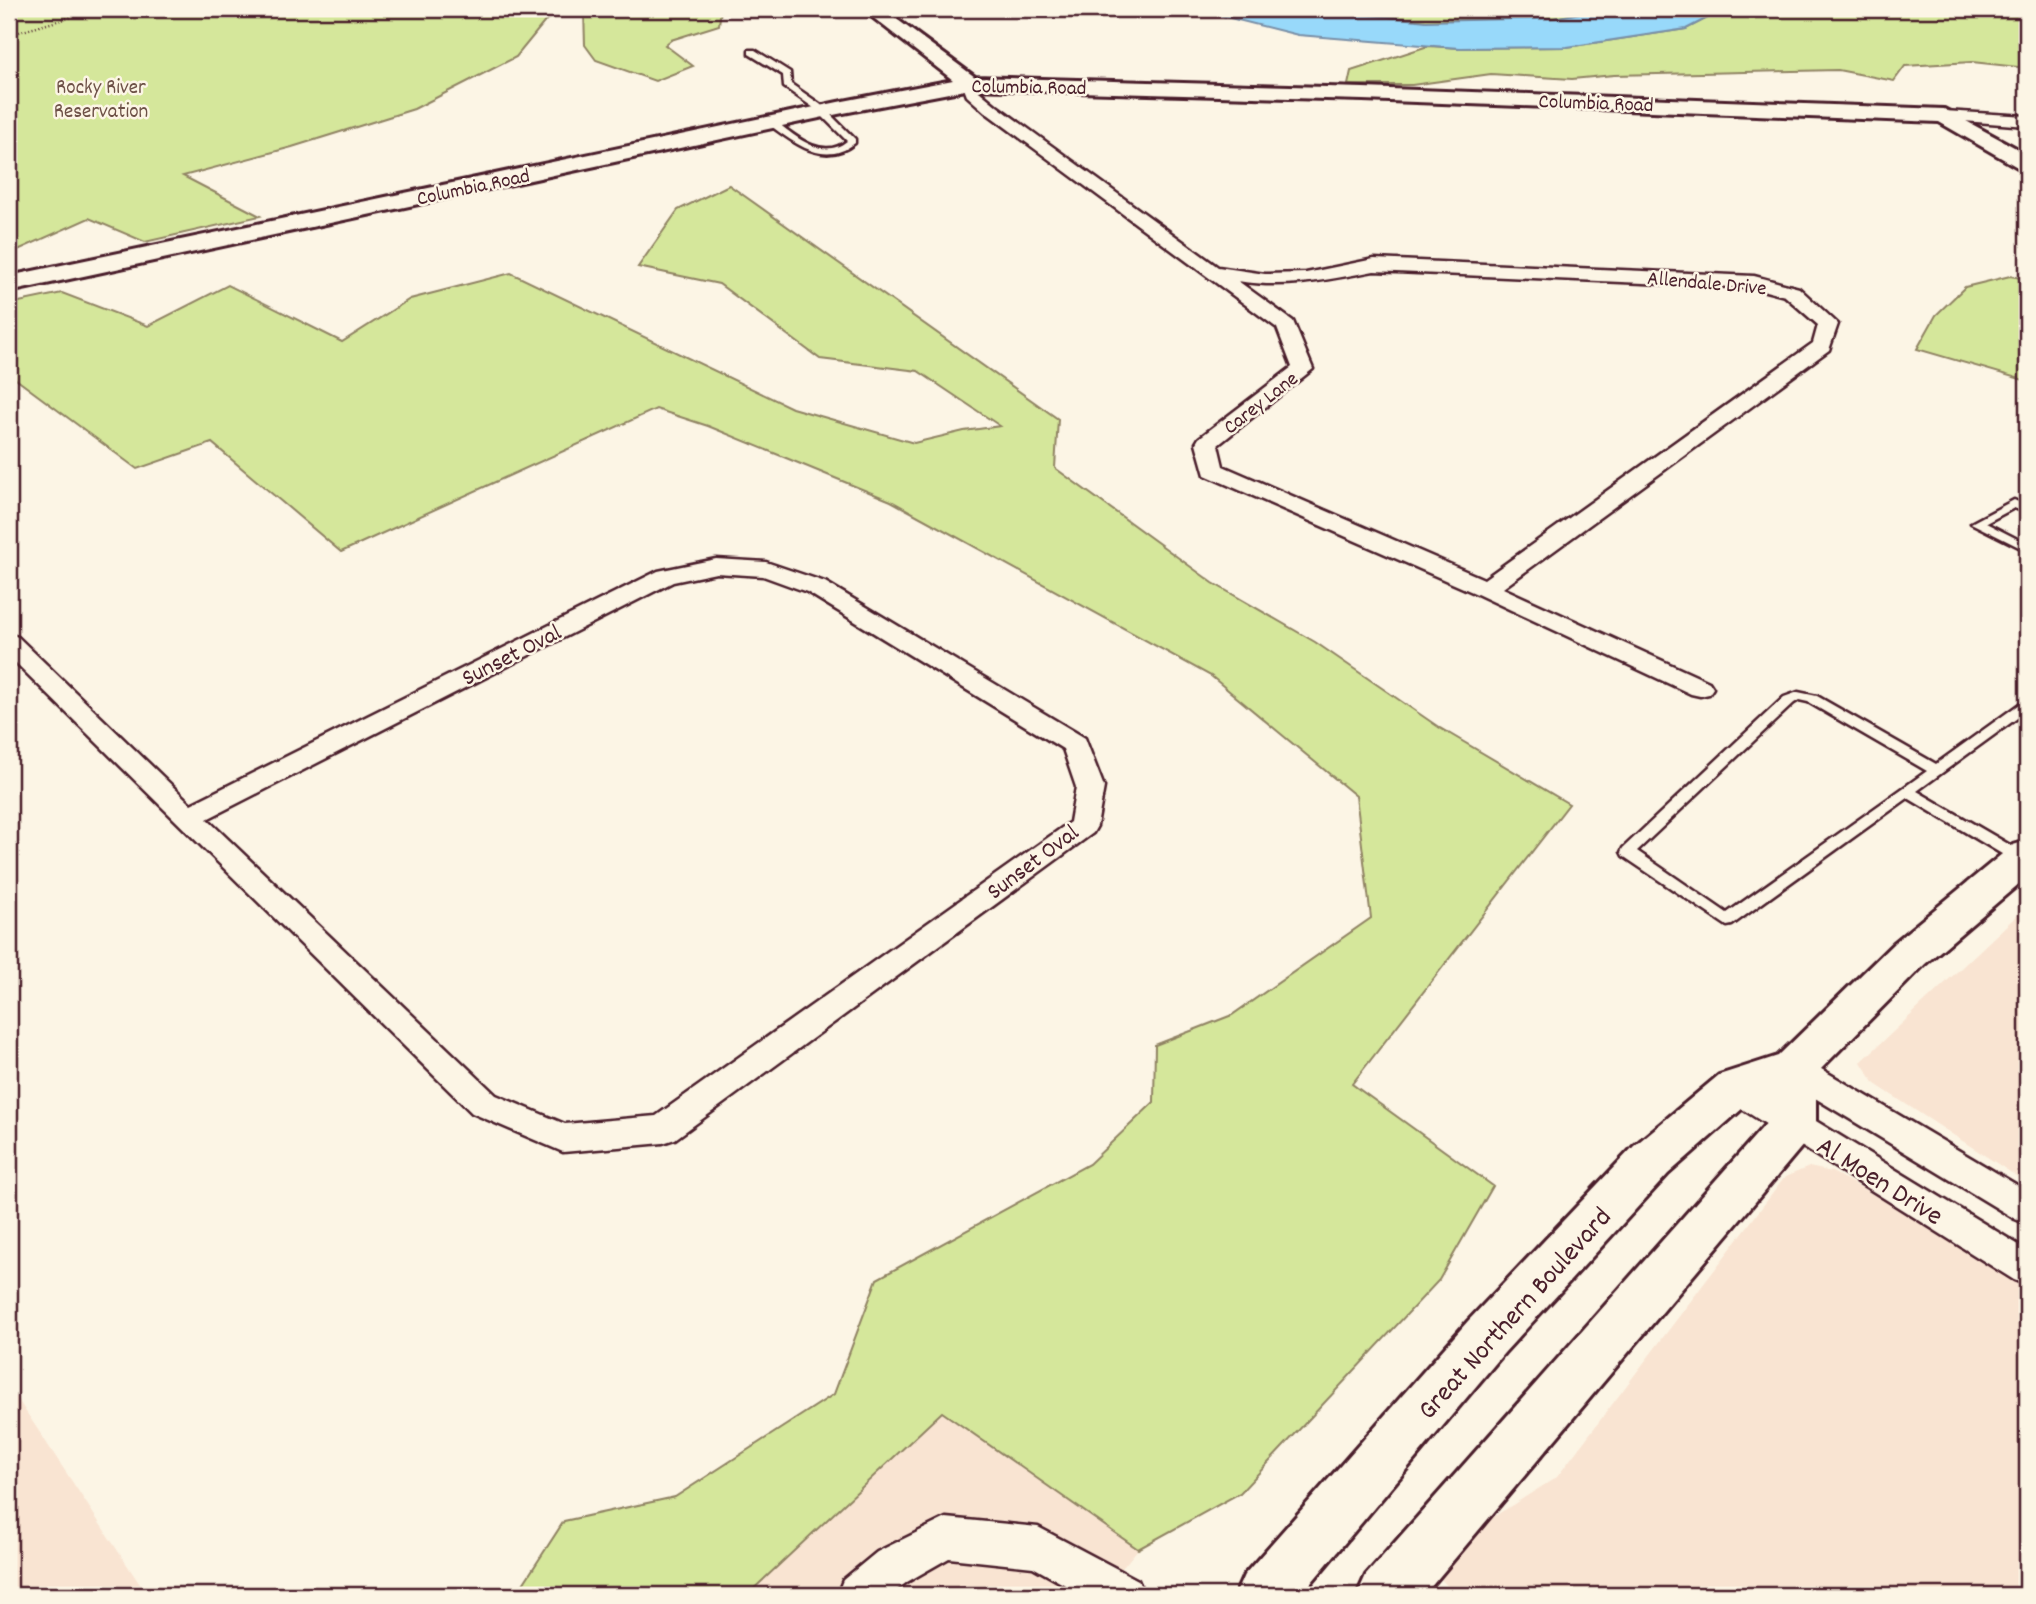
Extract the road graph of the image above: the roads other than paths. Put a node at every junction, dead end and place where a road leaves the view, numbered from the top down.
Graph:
1 (871, 9) edge
2 (752, 52) dead end
3 (970, 83) junction
4 (821, 112) junction
5 (1944, 116) junction
6 (2027, 121) edge
7 (771, 122) junction
8 (2027, 163) edge
9 (1209, 269) junction
10 (1306, 279) junction
11 (9, 284) edge
12 (1288, 310) junction
13 (2027, 510) edge
14 (2027, 548) edge
15 (1486, 589) junction
16 (9, 642) edge
17 (1700, 688) dead end
18 (2027, 705) edge
19 (1936, 770) junction
20 (1907, 791) junction
21 (188, 817) junction
22 (2024, 857) edge
23 (1794, 1069) junction
24 (1735, 1088) junction
25 (1793, 1125) junction
26 (2027, 1209) edge
27 (2027, 1269) edge
28 (858, 1595) edge
29 (1123, 1595) edge
30 (1264, 1595) edge
31 (1386, 1595) edge

1 - 3 street
2 - 4 lane
3 - 4 street, Columbia Road
3 - 5 street, Columbia Road
3 - 9 street
4 - 7 street, Columbia Road
4 - 7 lane
5 - 6 street, Columbia Road
5 - 8 street
7 - 11 street, Columbia Road
9 - 10 street, Allendale Drive
9 - 12 street
10 - 12 street
10 - 15 street, Allendale Drive
12 - 15 street, Carey Lane
13 - 14 lane
15 - 17 street, Carey Lane
16 - 21 street, Sunset Oval
18 - 19 lane
19 - 20 lane
19 - 20 lane
20 - 22 lane
21 - 21 street, Sunset Oval
22 - 23 street, Great Northern Boulevard
23 - 24 street, Great Northern Boulevard
23 - 25 street
23 - 26 street, Al Moen Drive
24 - 25 street, Al Moen Drive
24 - 30 street, Great Northern Boulevard
25 - 27 street, Al Moen Drive
25 - 31 street
28 - 29 street

